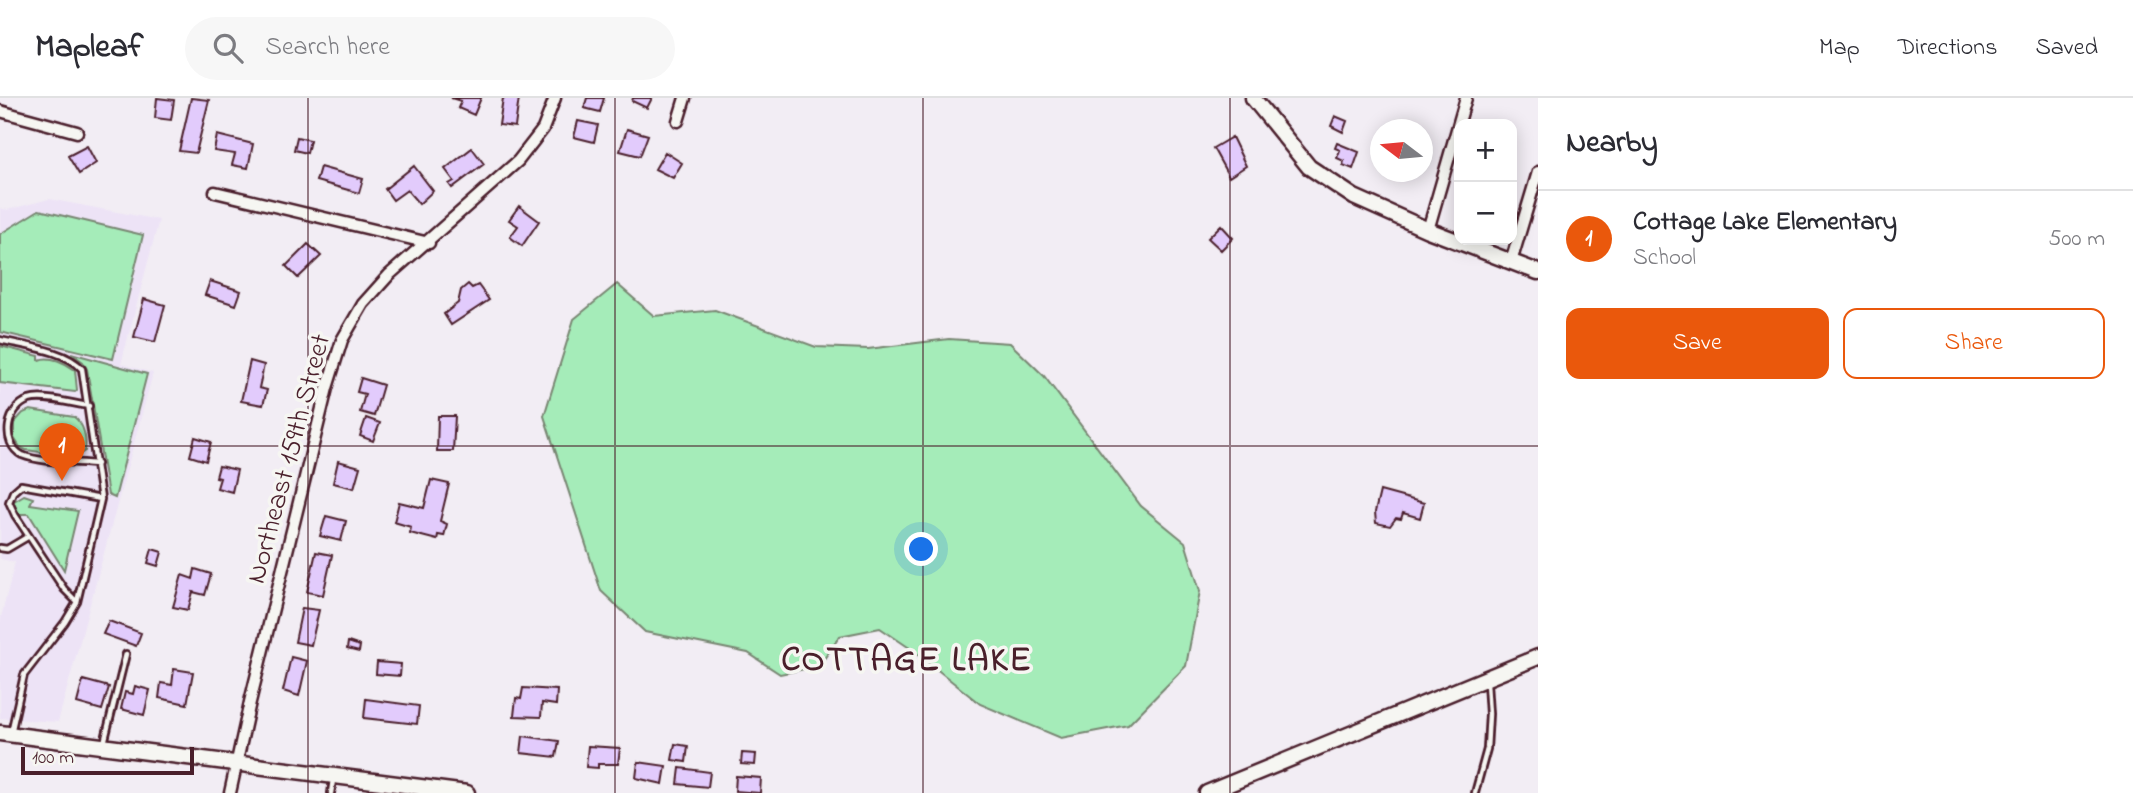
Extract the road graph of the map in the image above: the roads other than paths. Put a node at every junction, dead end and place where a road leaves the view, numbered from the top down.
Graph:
1 (555, 98) edge
2 (685, 98) edge
3 (1253, 98) edge
4 (1466, 98) edge
5 (0, 111) edge
6 (678, 121) dead end
7 (77, 132) dead end
8 (1538, 172) edge
9 (215, 192) dead end
10 (1428, 230) junction
11 (429, 243) junction
12 (1511, 262) junction
13 (1538, 272) edge
14 (0, 340) edge
15 (89, 406) junction
16 (97, 464) junction
17 (101, 499) junction
18 (29, 536) junction
19 (0, 548) edge
20 (77, 601) junction
21 (125, 654) dead end
22 (1538, 657) edge
23 (1486, 678) junction
24 (6, 734) edge
25 (103, 747) junction
26 (237, 762) junction
27 (334, 775) junction
28 (230, 793) edge
29 (331, 793) edge
30 (467, 793) edge
31 (1207, 793) edge
32 (1475, 793) edge

1 - 11 street, Northeast 159th Street
2 - 6 street
3 - 10 street
4 - 10 street
5 - 7 street
8 - 12 street
9 - 11 street
10 - 12 street
11 - 26 street, Northeast 159th Street
12 - 13 street
14 - 15 lane
15 - 16 lane
15 - 16 lane
16 - 17 lane
17 - 18 lane
17 - 20 lane
18 - 19 lane
18 - 20 lane
20 - 24 lane
21 - 25 lane
22 - 23 street
23 - 31 street
23 - 32 lane
24 - 25 street
25 - 26 street
26 - 27 street
26 - 28 street, Northeast 159th Street
27 - 29 lane
27 - 30 street

